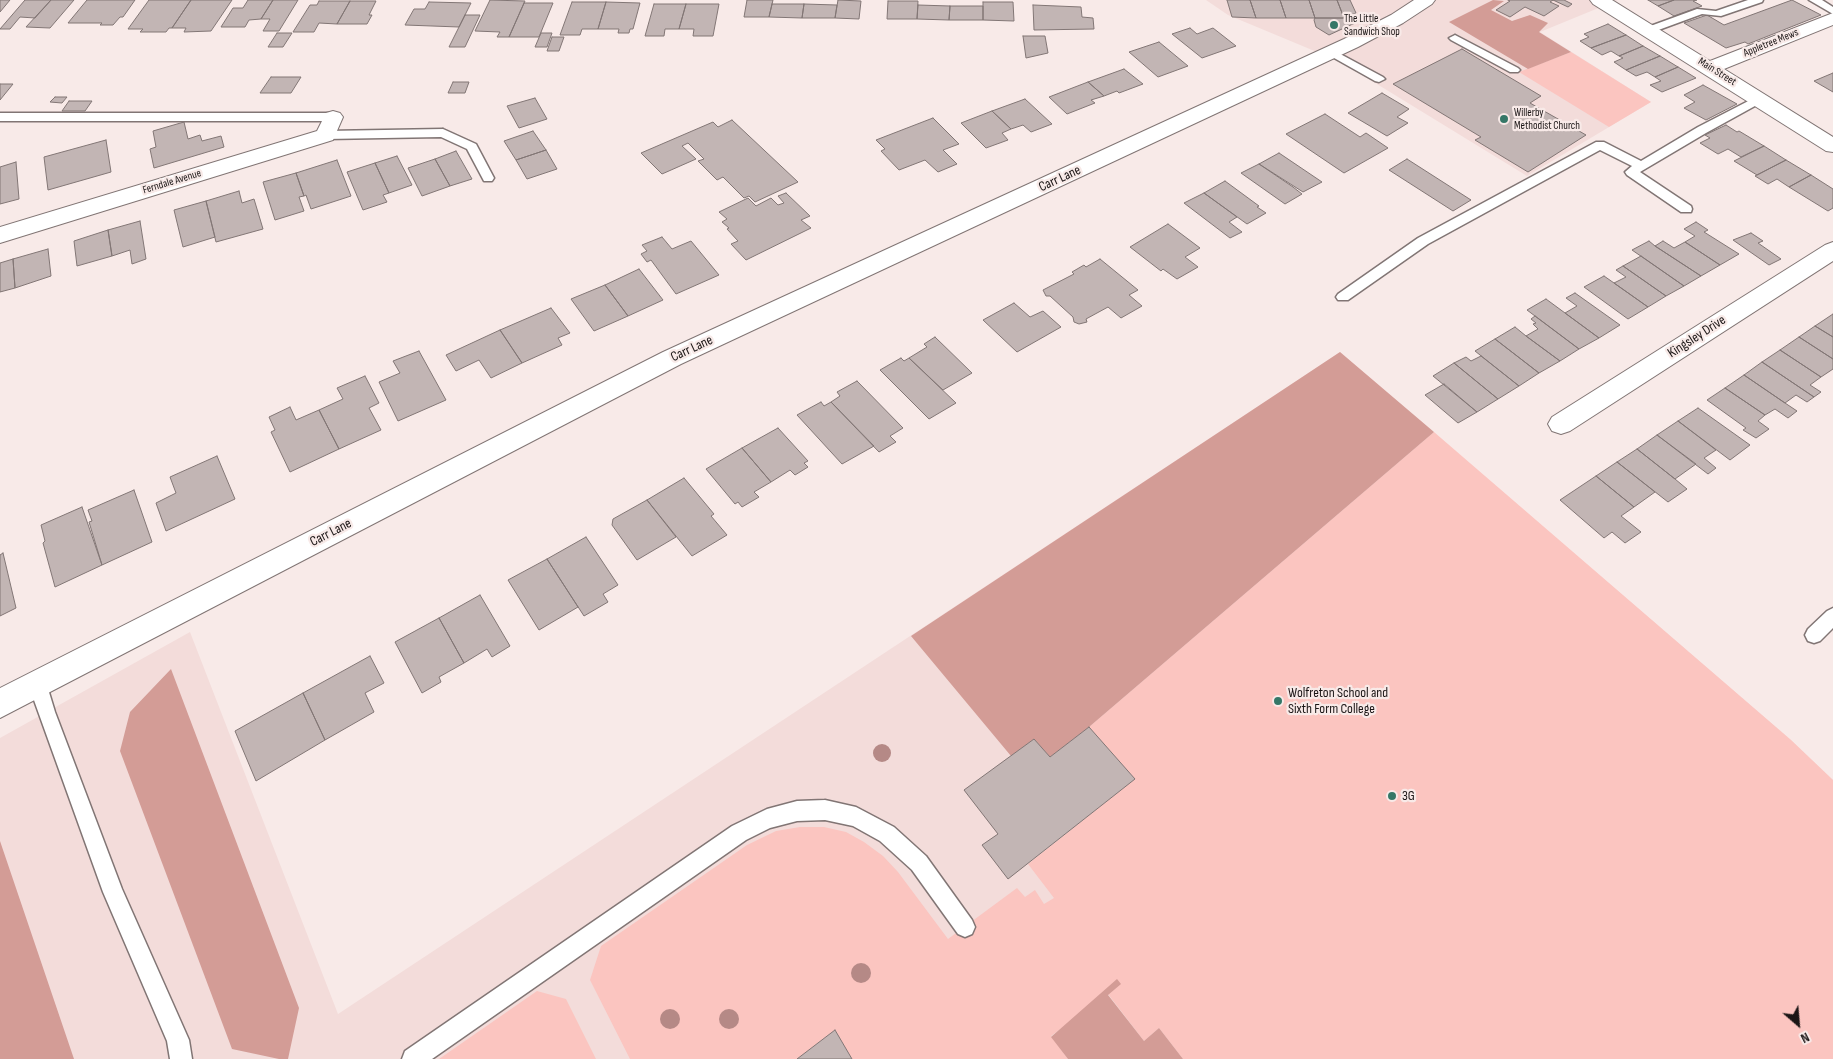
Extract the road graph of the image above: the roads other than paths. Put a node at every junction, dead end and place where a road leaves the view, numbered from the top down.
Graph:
1 (1426, 0) edge
2 (1758, 0) edge
3 (1814, 0) edge
4 (1612, 2) edge
5 (1396, 9) edge
6 (1833, 11) edge
7 (1833, 19) edge
8 (1648, 30) junction
9 (1455, 38) dead end
10 (1331, 52) junction
11 (1710, 68) junction
12 (1514, 70) dead end
13 (1379, 79) dead end
14 (1760, 99) junction
15 (0, 117) edge
16 (330, 126) junction
17 (1833, 146) edge
18 (1641, 166) junction
19 (488, 178) dead end
20 (1686, 208) dead end
21 (0, 235) edge
22 (1833, 250) edge
23 (1343, 297) dead end
24 (1561, 424) dead end
25 (1833, 616) edge
26 (1814, 634) dead end
27 (40, 683) junction
28 (0, 704) edge
29 (965, 926) dead end
30 (180, 1059) edge
31 (413, 1059) edge

1 - 5 street, Carr Lane
2 - 8 lane
3 - 6 lane
4 - 8 street, Main Street
5 - 10 street, Carr Lane
7 - 11 street, Appletree Mews
8 - 11 street, Main Street
9 - 12 lane
10 - 13 lane
10 - 27 street, Carr Lane
11 - 14 street, Main Street
14 - 17 street, Main Street
14 - 18 lane
15 - 16 lane
16 - 19 lane
16 - 21 street, Ferndale Avenue
18 - 20 lane
18 - 23 lane
22 - 24 street, Kingsley Drive
25 - 26 lane
27 - 28 street, Carr Lane
27 - 30 lane
29 - 31 lane

